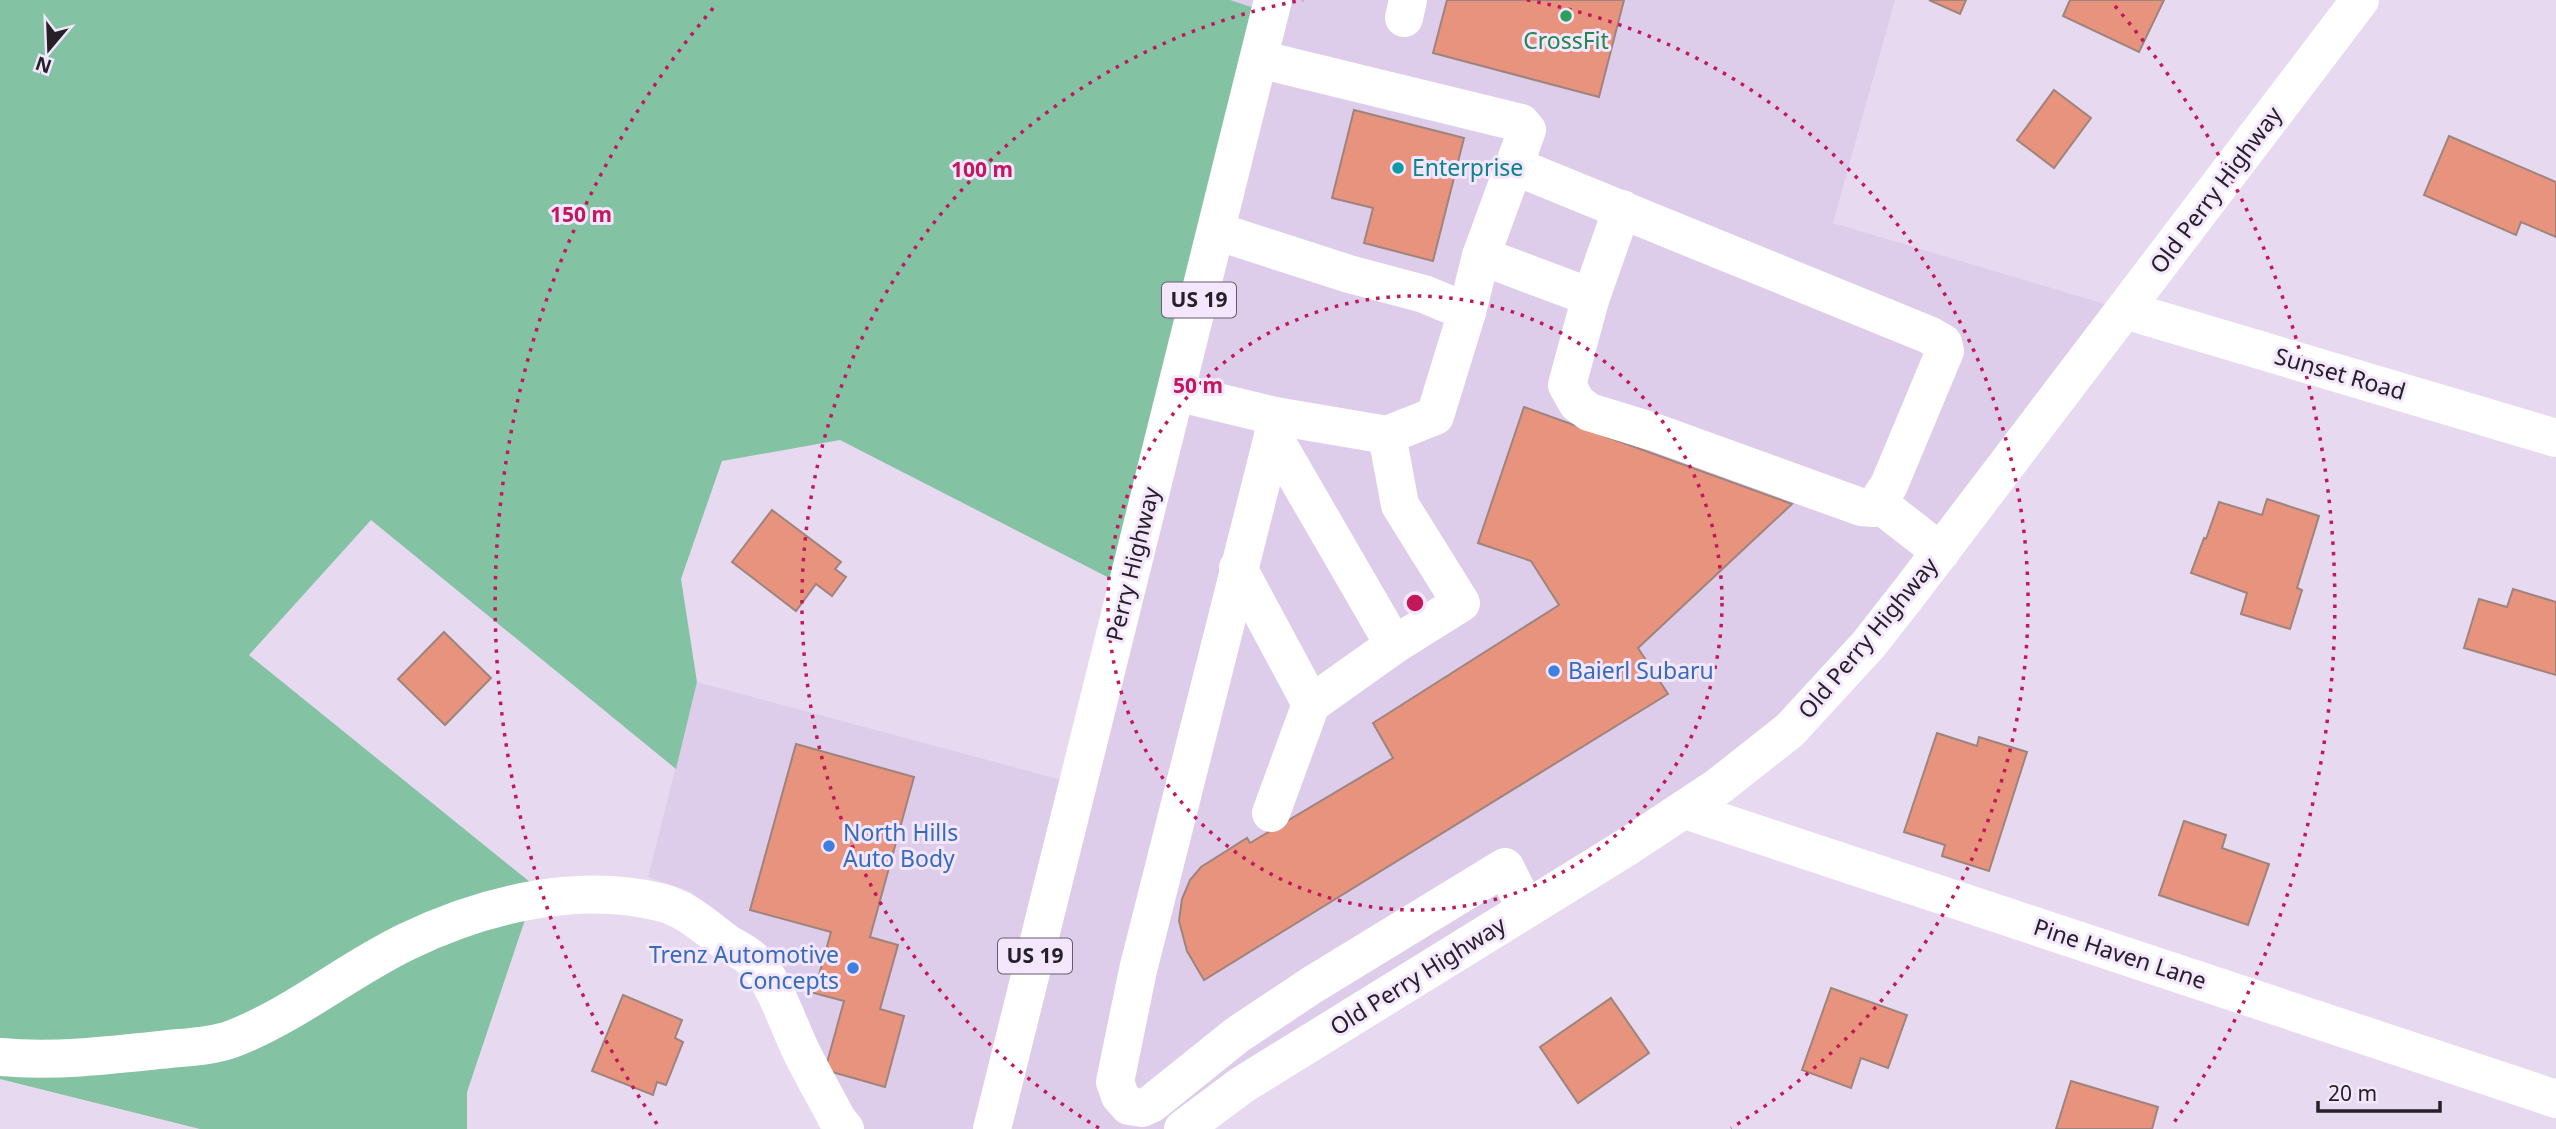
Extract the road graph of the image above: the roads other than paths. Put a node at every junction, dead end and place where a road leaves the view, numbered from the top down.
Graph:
1 (1273, 0) edge
2 (2360, 0) edge
3 (1259, 59) junction
4 (1514, 166) junction
5 (1622, 209) junction
6 (1216, 231) junction
7 (1481, 256) junction
8 (1590, 300) junction
9 (2125, 310) junction
10 (1466, 312) junction
11 (1176, 392) junction
12 (1274, 426) junction
13 (1388, 435) junction
14 (2556, 438) edge
15 (1878, 503) junction
16 (1941, 552) junction
17 (1238, 568) junction
18 (1394, 645) junction
19 (1311, 704) junction
20 (1685, 810) junction
21 (1271, 813) dead end
22 (1526, 909) junction
23 (0, 1057) edge
24 (2556, 1099) edge
25 (845, 1129) edge
26 (992, 1129) edge
27 (1183, 1129) edge

1 - 3 street, Perry Highway / US 19
2 - 9 street, Old Perry Highway
3 - 4 street
3 - 6 street, Perry Highway / US 19
4 - 5 street
4 - 7 street
5 - 8 street
5 - 15 street
6 - 10 street
6 - 11 street, Perry Highway / US 19
7 - 8 street
7 - 10 street
8 - 15 street
9 - 14 street, Sunset Road
9 - 16 street, Old Perry Highway
10 - 13 street
11 - 12 street
11 - 26 street, Perry Highway / US 19
12 - 13 street
12 - 17 street
12 - 18 street
13 - 18 street
15 - 16 street
16 - 20 street, Old Perry Highway
17 - 19 street
17 - 22 street
18 - 19 street
19 - 21 street
20 - 22 street, Old Perry Highway
20 - 24 street, Pine Haven Lane
22 - 27 street, Old Perry Highway
23 - 25 street

